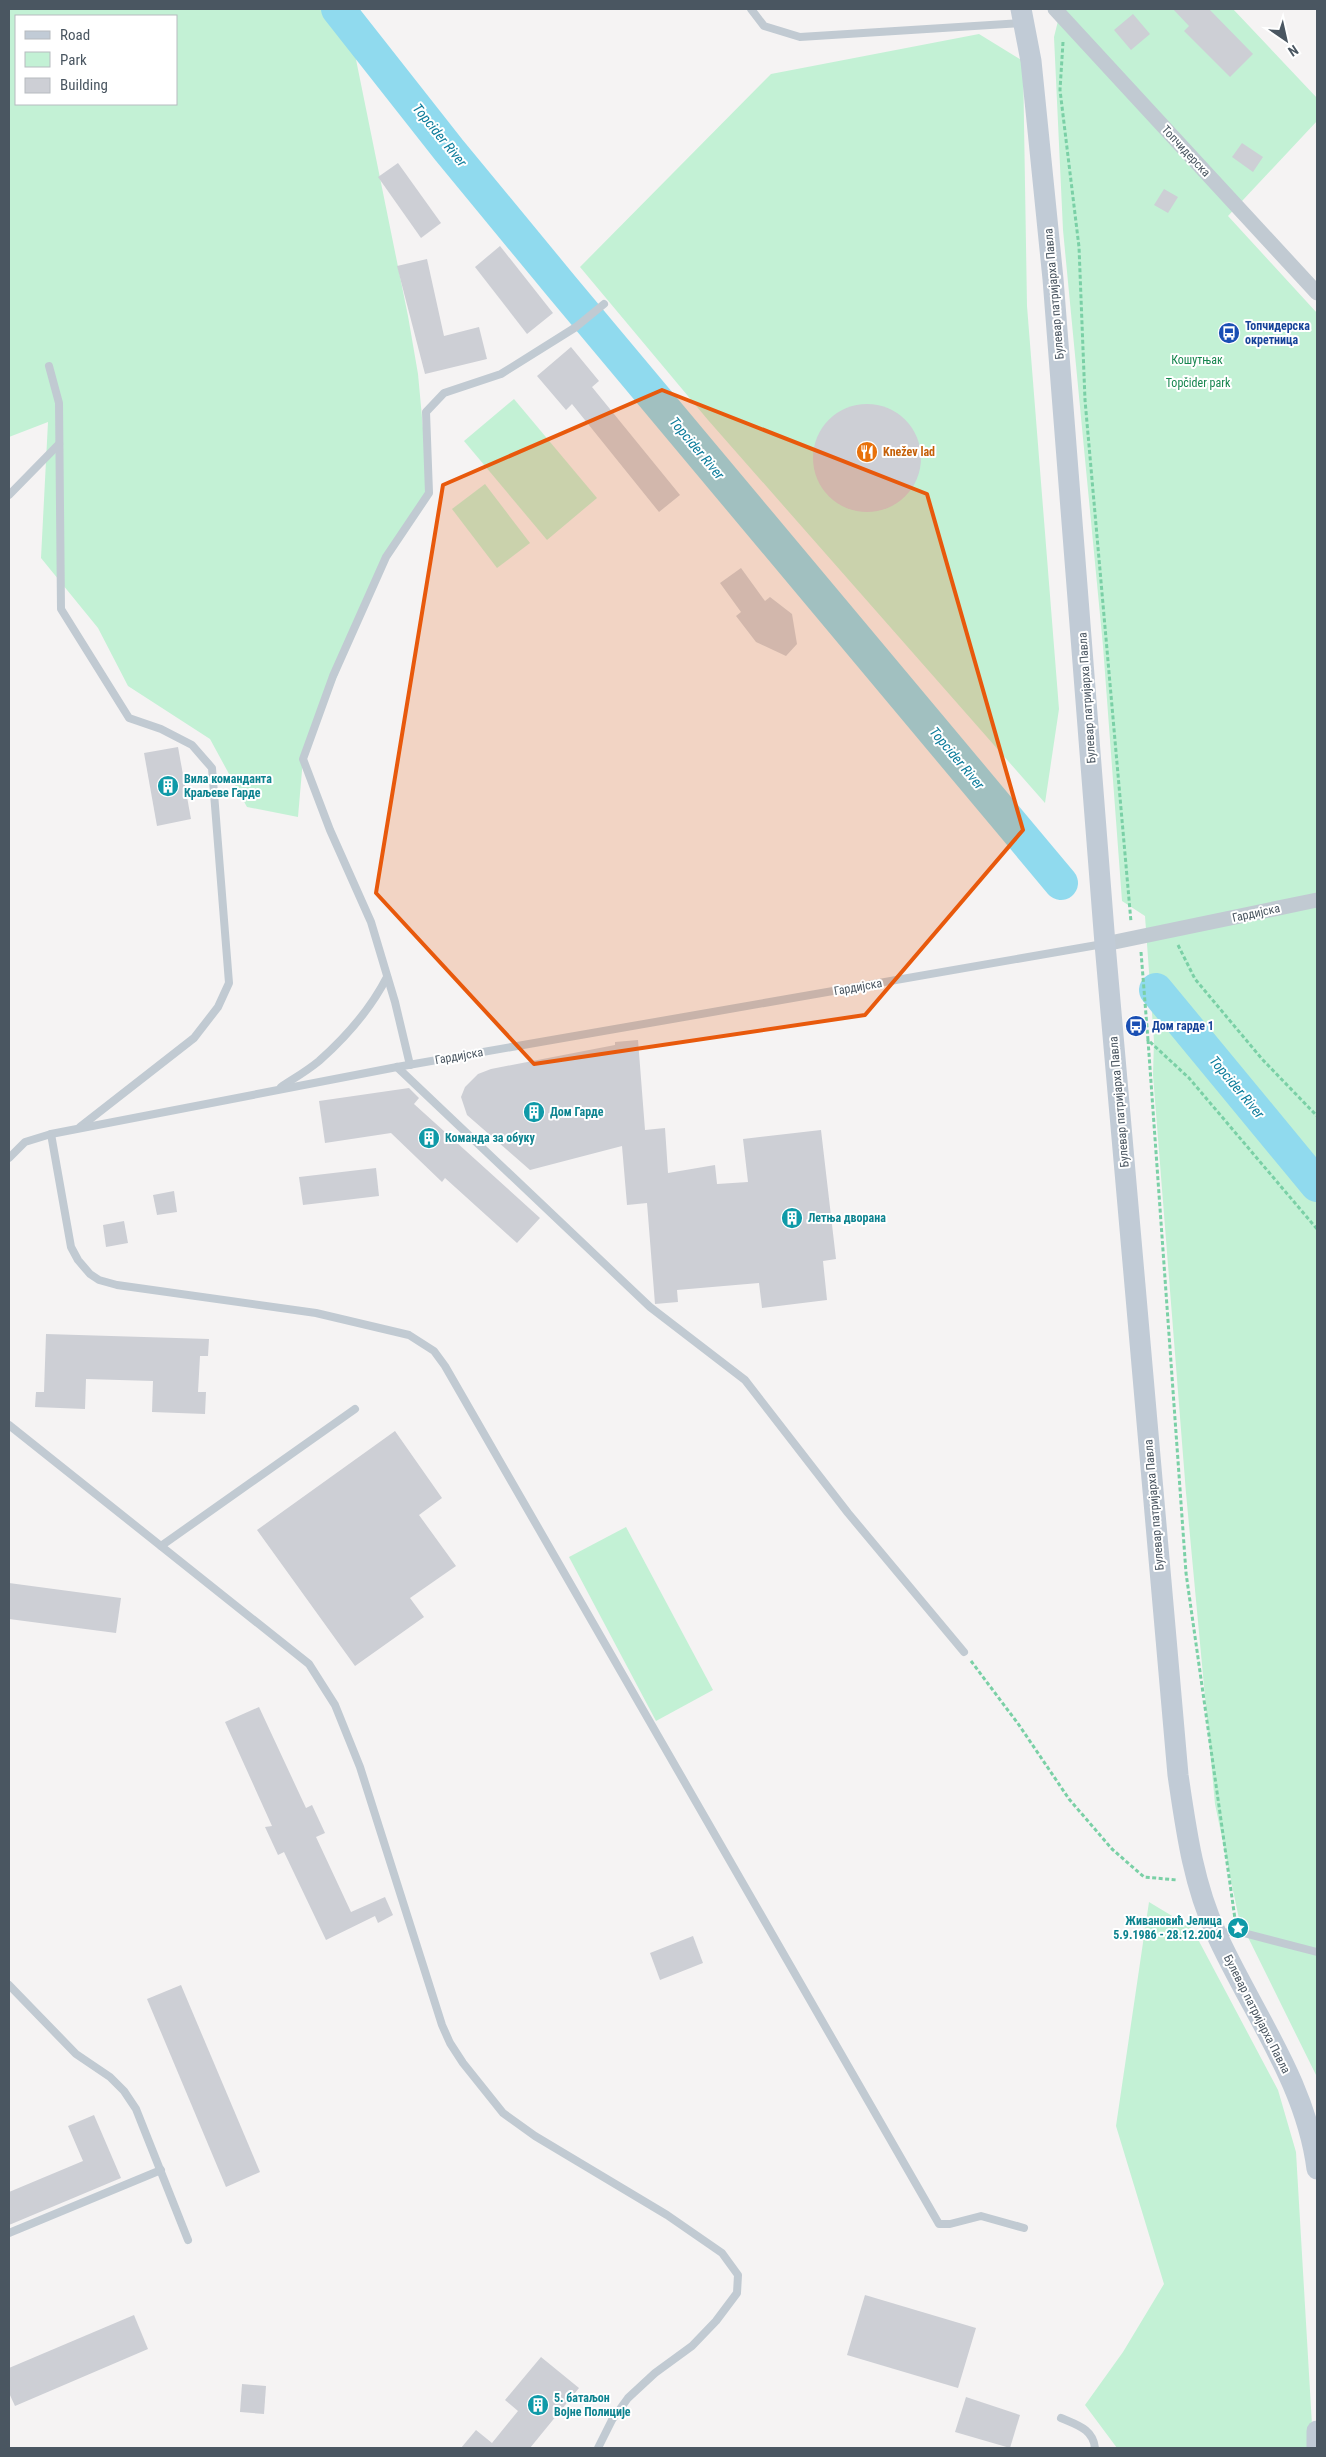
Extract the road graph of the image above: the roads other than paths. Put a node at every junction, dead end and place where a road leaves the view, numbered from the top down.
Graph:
1 (751, 9) edge
2 (1060, 14) edge
3 (1023, 16) edge
4 (1317, 293) edge
5 (604, 304) dead end
6 (50, 366) dead end
7 (59, 444) junction
8 (9, 495) edge
9 (1317, 900) edge
10 (1105, 944) junction
11 (387, 977) junction
12 (410, 1065) junction
13 (397, 1067) junction
14 (277, 1090) junction
15 (79, 1128) junction
16 (51, 1134) junction
17 (9, 1158) edge
18 (356, 1409) dead end
19 (9, 1425) edge
20 (160, 1546) junction
21 (964, 1652) road end
22 (1226, 1933) junction
23 (1317, 1952) edge
24 (9, 1985) edge
25 (1314, 2130) edge
26 (1317, 2169) edge
27 (161, 2170) junction
28 (1024, 2228) dead end
29 (9, 2234) edge
30 (188, 2240) dead end
31 (1061, 2418) dead end
32 (1317, 2431) edge
33 (598, 2448) edge
34 (1095, 2448) edge
35 (1317, 2448) edge

1 - 3 lane
2 - 4 street, Топчидерска
3 - 10 main road, Булевар патријарха Павла
5 - 11 lane
6 - 7 lane
7 - 8 lane
7 - 15 lane
9 - 10 street, Гардијска
10 - 12 lane, Гардијска
10 - 22 main road, Булевар патријарха Павла
11 - 12 lane
11 - 14 lane
12 - 13 lane, Гардијска
13 - 14 lane, Гардијска
13 - 21 lane
14 - 15 lane, Гардијска
15 - 16 lane, Гардијска
16 - 17 lane, Гардијска
16 - 28 lane
18 - 20 lane
19 - 20 lane
20 - 33 lane
22 - 23 lane
22 - 25 main road, Булевар патријарха Павла
24 - 27 lane
25 - 26 main road, Булевар патријарха Павла
27 - 29 lane
27 - 30 lane
31 - 34 lane
32 - 35 main road

